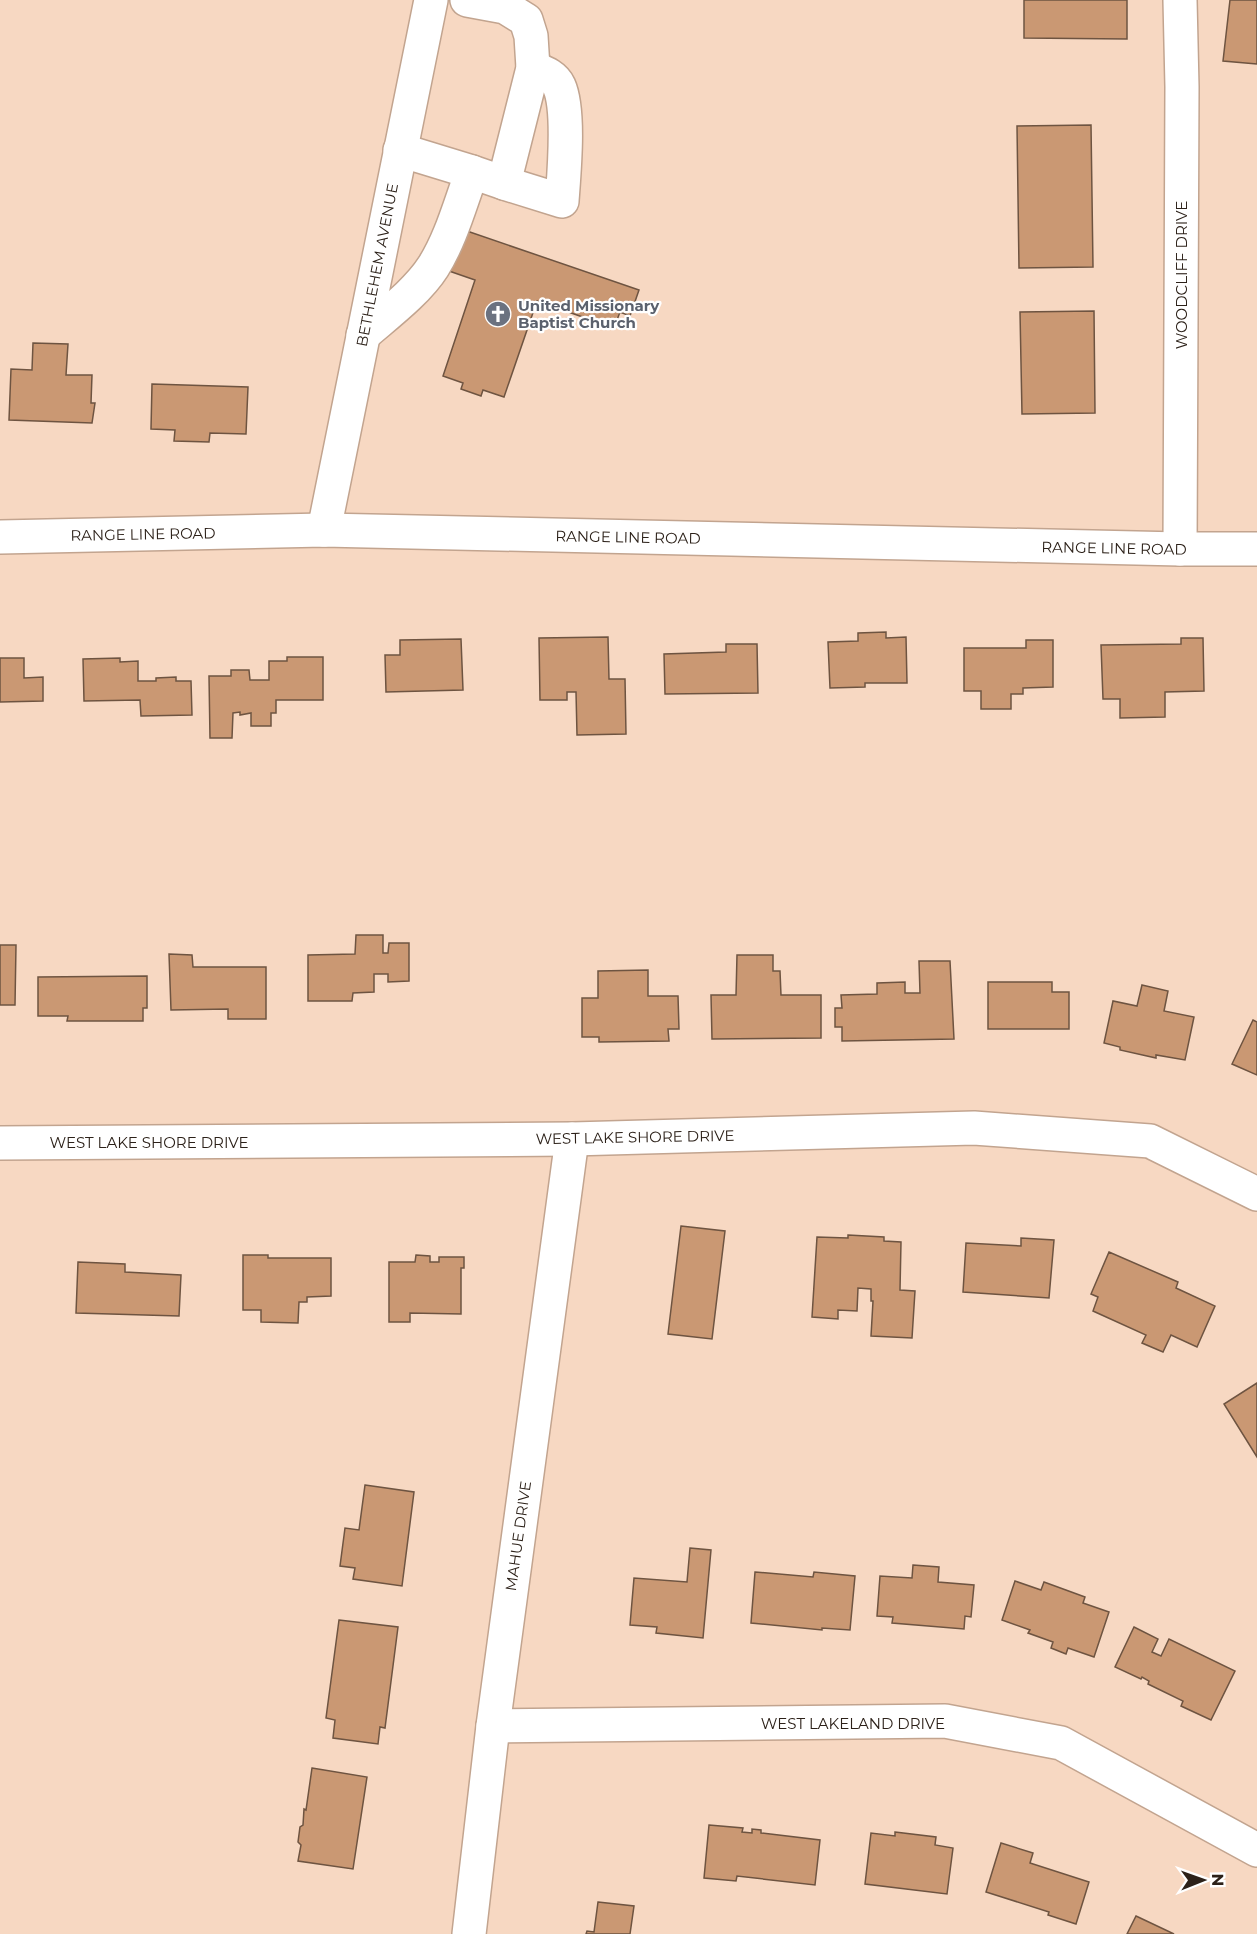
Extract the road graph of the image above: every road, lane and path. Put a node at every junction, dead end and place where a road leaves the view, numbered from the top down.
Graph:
1 (431, 0) edge
2 (467, 0) edge
3 (1180, 0) edge
4 (533, 68) junction
5 (400, 150) junction
6 (472, 172) junction
7 (504, 183) junction
8 (363, 335) junction
9 (324, 530) junction
10 (0, 537) edge
11 (1180, 549) junction
12 (1257, 549) edge
13 (572, 1139) junction
14 (0, 1143) edge
15 (1257, 1194) edge
16 (493, 1726) junction
17 (1257, 1850) edge
18 (469, 1934) edge

1 - 5 street, BETHLEHEM AVENUE
2 - 4 street
3 - 11 street, WOODCLIFF DRIVE
4 - 7 street
4 - 7 street
5 - 6 street
5 - 8 street, BETHLEHEM AVENUE
6 - 7 street
6 - 8 street
8 - 9 street, BETHLEHEM AVENUE
9 - 10 street, RANGE LINE ROAD
9 - 11 street, RANGE LINE ROAD
11 - 12 street, RANGE LINE ROAD
13 - 14 street, WEST LAKE SHORE DRIVE
13 - 15 street, WEST LAKE SHORE DRIVE
13 - 16 street, MAHUE DRIVE
16 - 17 street, WEST LAKELAND DRIVE
16 - 18 street, MAHUE DRIVE

